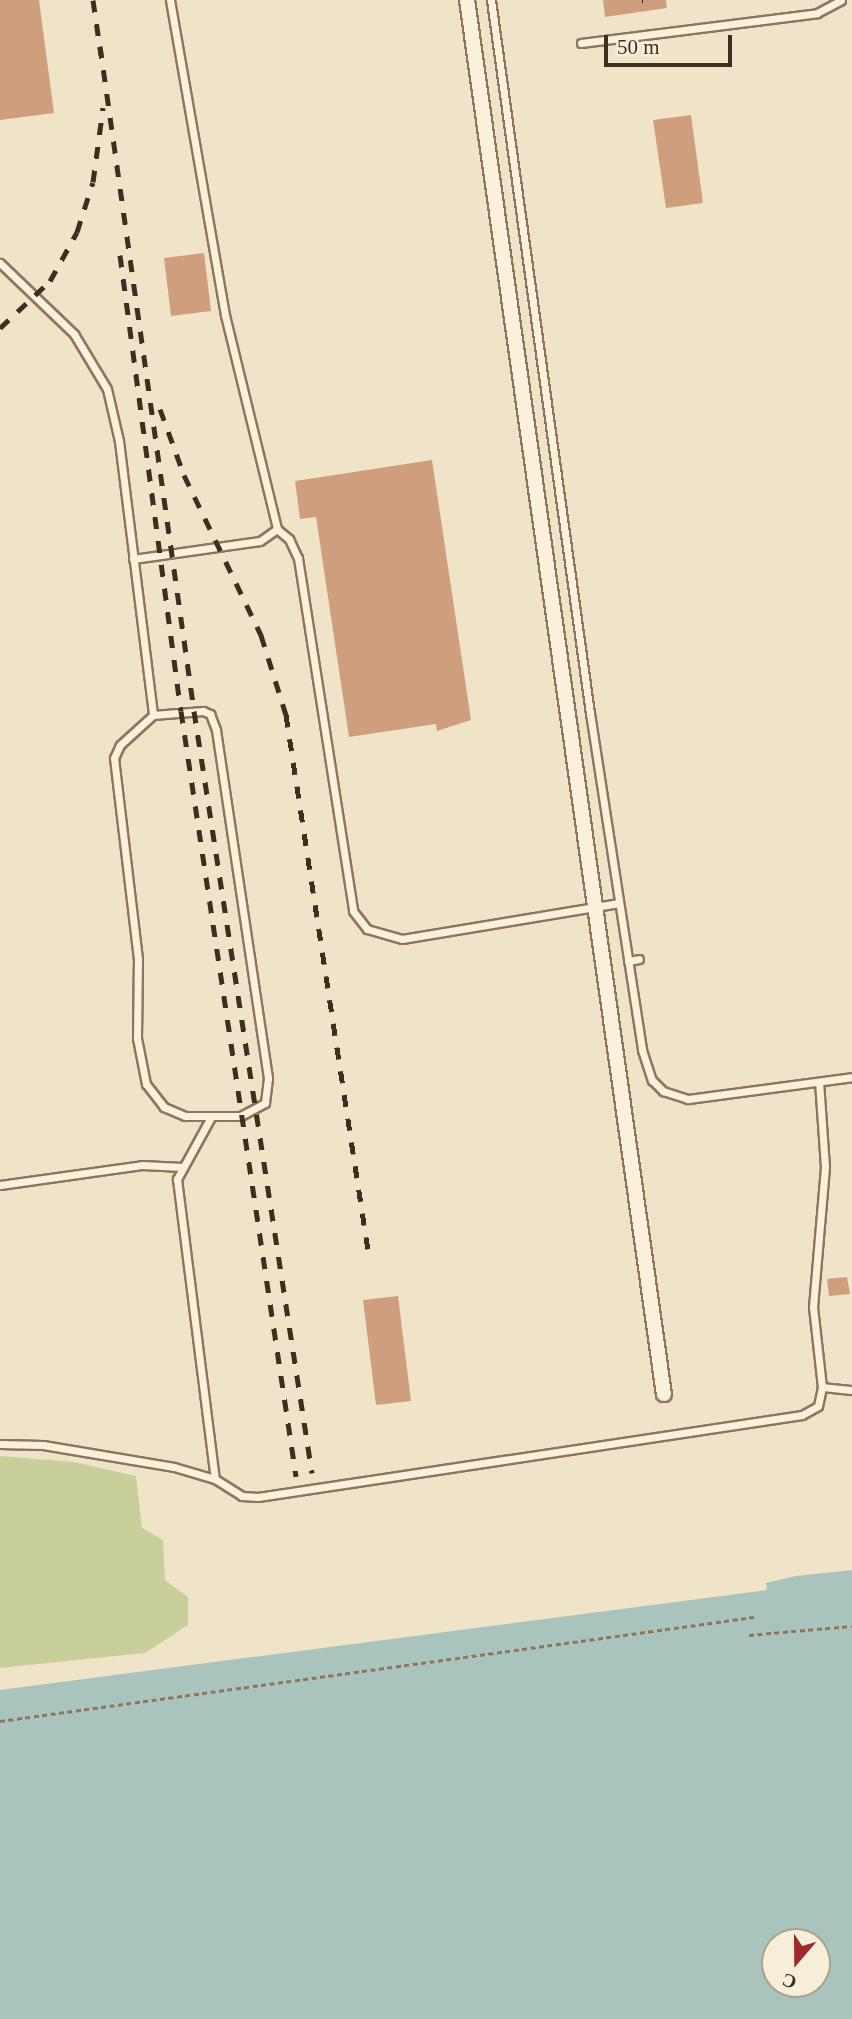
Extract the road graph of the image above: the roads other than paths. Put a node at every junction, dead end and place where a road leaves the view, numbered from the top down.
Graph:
1 (170, 0) edge
2 (467, 0) edge
3 (491, 0) edge
4 (841, 0) edge
5 (581, 43) dead end
6 (0, 264) edge
7 (277, 529) junction
8 (133, 559) junction
9 (152, 715) junction
10 (619, 903) junction
11 (595, 907) junction
12 (639, 959) dead end
13 (628, 961) junction
14 (852, 1077) edge
15 (819, 1082) junction
16 (211, 1117) junction
17 (182, 1167) junction
18 (0, 1185) edge
19 (822, 1387) junction
20 (852, 1390) edge
21 (664, 1394) dead end
22 (0, 1444) edge
23 (215, 1479) junction

1 - 7 lane
2 - 11 street
3 - 10 lane
4 - 5 lane
6 - 8 lane
7 - 8 lane
7 - 11 lane
8 - 9 lane
9 - 16 lane
9 - 16 lane
10 - 11 lane
10 - 13 lane
11 - 21 street
12 - 13 lane
13 - 15 lane
14 - 15 lane
15 - 19 lane
16 - 17 lane
17 - 18 lane
17 - 23 lane
19 - 20 lane
19 - 23 lane
22 - 23 lane

